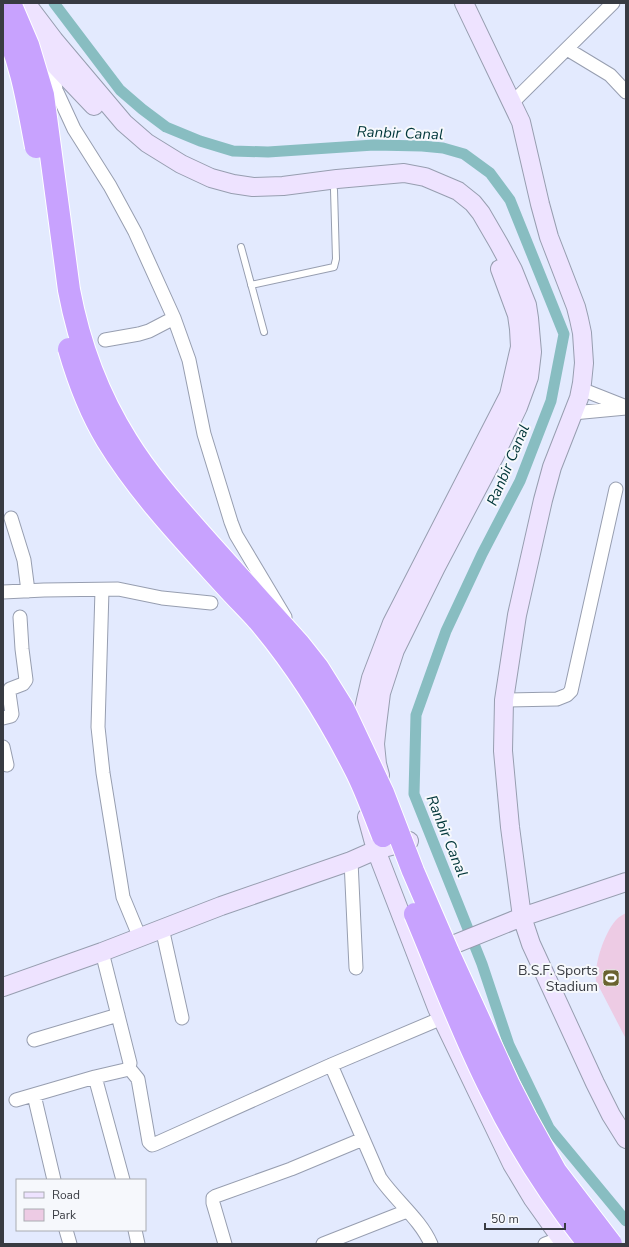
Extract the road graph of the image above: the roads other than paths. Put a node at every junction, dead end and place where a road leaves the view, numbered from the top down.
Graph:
1 (10, 3) edge
2 (26, 3) edge
3 (464, 3) edge
4 (613, 3) edge
5 (3, 5) edge
6 (28, 28) edge
7 (567, 49) junction
8 (54, 64) junction
9 (624, 86) edge
10 (512, 103) junction
11 (334, 190) junction
12 (241, 247) dead end
13 (251, 285) junction
14 (174, 318) junction
15 (264, 332) dead end
16 (105, 340) dead end
17 (581, 389) junction
18 (626, 408) edge
19 (573, 412) junction
20 (616, 489) dead end
21 (12, 518) dead end
22 (102, 590) junction
23 (28, 591) junction
24 (3, 592) edge
25 (211, 602) dead end
26 (20, 617) dead end
27 (504, 700) junction
28 (3, 718) edge
29 (361, 738) junction
30 (3, 747) edge
31 (7, 765) dead end
32 (381, 777) junction
33 (409, 841) junction
34 (376, 850) junction
35 (351, 861) junction
36 (626, 882) edge
37 (522, 917) junction
38 (162, 928) junction
39 (140, 938) junction
40 (457, 943) junction
41 (102, 952) junction
42 (356, 968) dead end
43 (3, 987) edge
44 (118, 1015) junction
45 (182, 1018) dead end
46 (442, 1018) junction
47 (34, 1040) dead end
48 (331, 1065) junction
49 (129, 1068) junction
50 (95, 1077) junction
51 (34, 1095) junction
52 (16, 1100) dead end
53 (363, 1139) junction
54 (626, 1139) edge
55 (54, 1179) edge
56 (123, 1179) edge
57 (407, 1211) junction
58 (66, 1231) edge
59 (135, 1231) edge
60 (557, 1242) edge
61 (70, 1244) edge
62 (138, 1244) edge
63 (225, 1244) edge
64 (323, 1244) edge
65 (431, 1244) edge
66 (589, 1244) edge
67 (611, 1244) edge
68 (620, 1244) edge

1 - 67 highway, bridge
2 - 6 street
3 - 10 street
4 - 7 street
5 - 6 street
6 - 8 street
6 - 8 street
6 - 32 street
6 - 66 highway, bridge
7 - 9 street
7 - 10 street
8 - 11 street
8 - 14 street
10 - 17 street
11 - 13 lane
11 - 29 street
12 - 13 lane
13 - 15 lane
14 - 16 street
14 - 29 street
17 - 18 street
17 - 19 street
18 - 19 street
19 - 27 street
20 - 27 street
21 - 23 street
22 - 23 street
22 - 25 street
22 - 39 street
23 - 24 street
26 - 28 street
27 - 37 street
29 - 32 street
29 - 34 street
30 - 31 street
32 - 33 street
33 - 34 street
33 - 40 street
34 - 35 street
34 - 46 street
35 - 38 street
35 - 42 street
36 - 37 street
37 - 40 street
37 - 54 street
38 - 39 street
38 - 45 street
39 - 41 street
40 - 68 street
41 - 43 street
41 - 44 street
44 - 47 street
44 - 49 street
46 - 48 street
46 - 60 street
48 - 49 street
48 - 53 street
49 - 50 street
50 - 51 street
50 - 56 street
51 - 52 street
51 - 55 street
53 - 57 street
53 - 63 street
57 - 64 street
57 - 65 street
58 - 61 street
59 - 62 street

